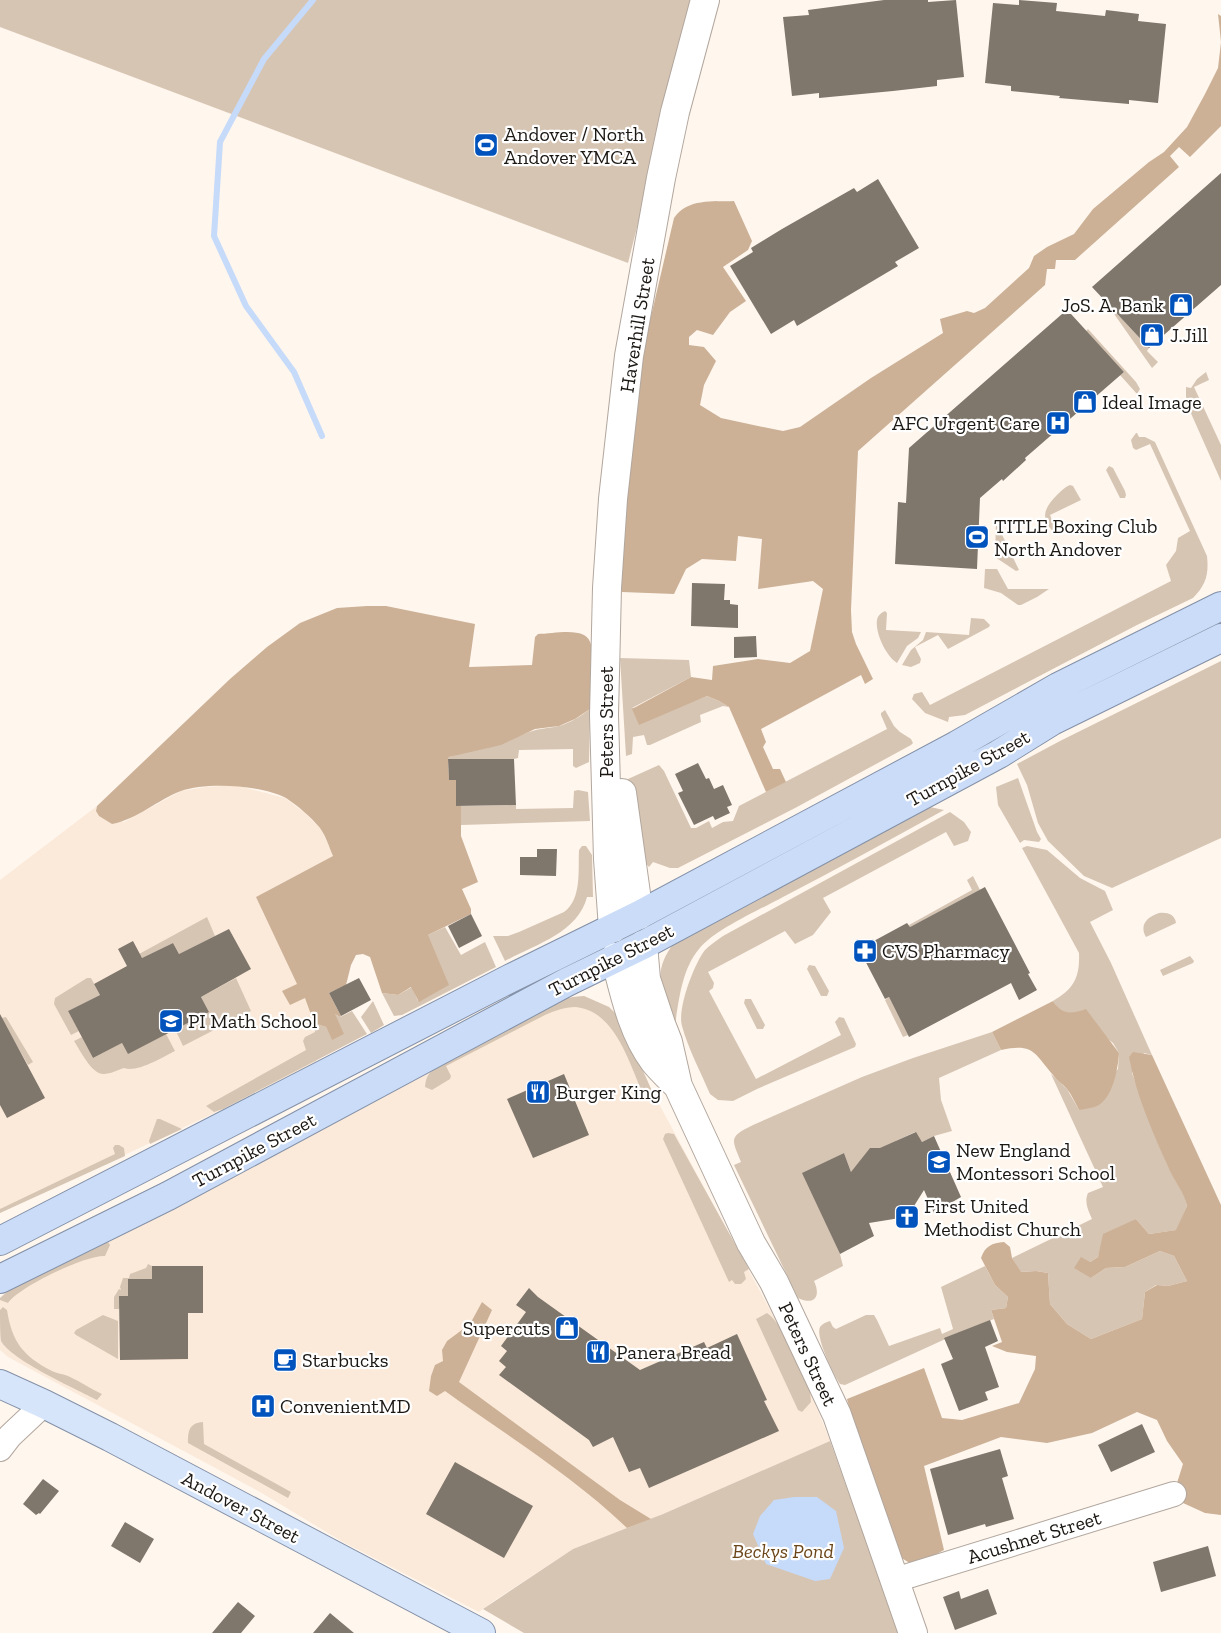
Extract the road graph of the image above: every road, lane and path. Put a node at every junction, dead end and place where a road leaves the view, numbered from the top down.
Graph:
1 (705, 0) edge
2 (1221, 606) edge
3 (1221, 638) edge
4 (606, 657) junction
5 (639, 915) junction
6 (613, 928) junction
7 (643, 945) junction
8 (616, 957) junction
9 (678, 1086) junction
10 (0, 1242) edge
11 (1, 1279) edge
12 (1, 1383) edge
13 (44, 1404) junction
14 (0, 1450) edge
15 (1174, 1494) dead end
16 (895, 1580) junction
17 (481, 1633) edge
18 (912, 1633) edge

1 - 4 main road, Haverhill Street
2 - 5 highway, Turnpike Street
3 - 7 highway, Turnpike Street
4 - 5 main road, Peters Street
4 - 6 main road, Peters Street
5 - 6 highway, Turnpike Street
5 - 7 highway
6 - 8 highway
6 - 10 highway, Turnpike Street
7 - 8 highway, Turnpike Street
7 - 9 main road, Peters Street
8 - 9 main road, Peters Street
8 - 11 highway, Turnpike Street
9 - 16 main road, Peters Street
12 - 13 main road, Andover Street
13 - 14 street
13 - 17 main road, Andover Street
15 - 16 street, Acushnet Street
16 - 18 main road, Peters Street

